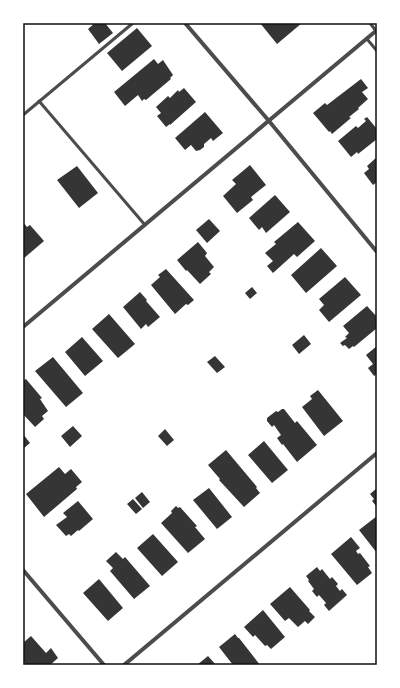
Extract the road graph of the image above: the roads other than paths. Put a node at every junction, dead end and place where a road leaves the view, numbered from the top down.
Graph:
1 (133, 23) edge
2 (185, 23) edge
3 (370, 23) edge
4 (377, 30) edge
5 (367, 39) junction
6 (377, 51) edge
7 (40, 101) junction
8 (23, 115) edge
9 (269, 121) junction
10 (145, 225) junction
11 (377, 252) edge
12 (23, 327) edge
13 (377, 453) edge
14 (23, 570) edge
15 (104, 665) edge
16 (124, 665) edge

1 - 7 lane
2 - 9 street
3 - 4 lane
4 - 5 street
5 - 6 lane
5 - 9 street
7 - 8 lane
7 - 10 lane
9 - 10 street
9 - 11 street
10 - 12 street
13 - 16 street
14 - 15 street

